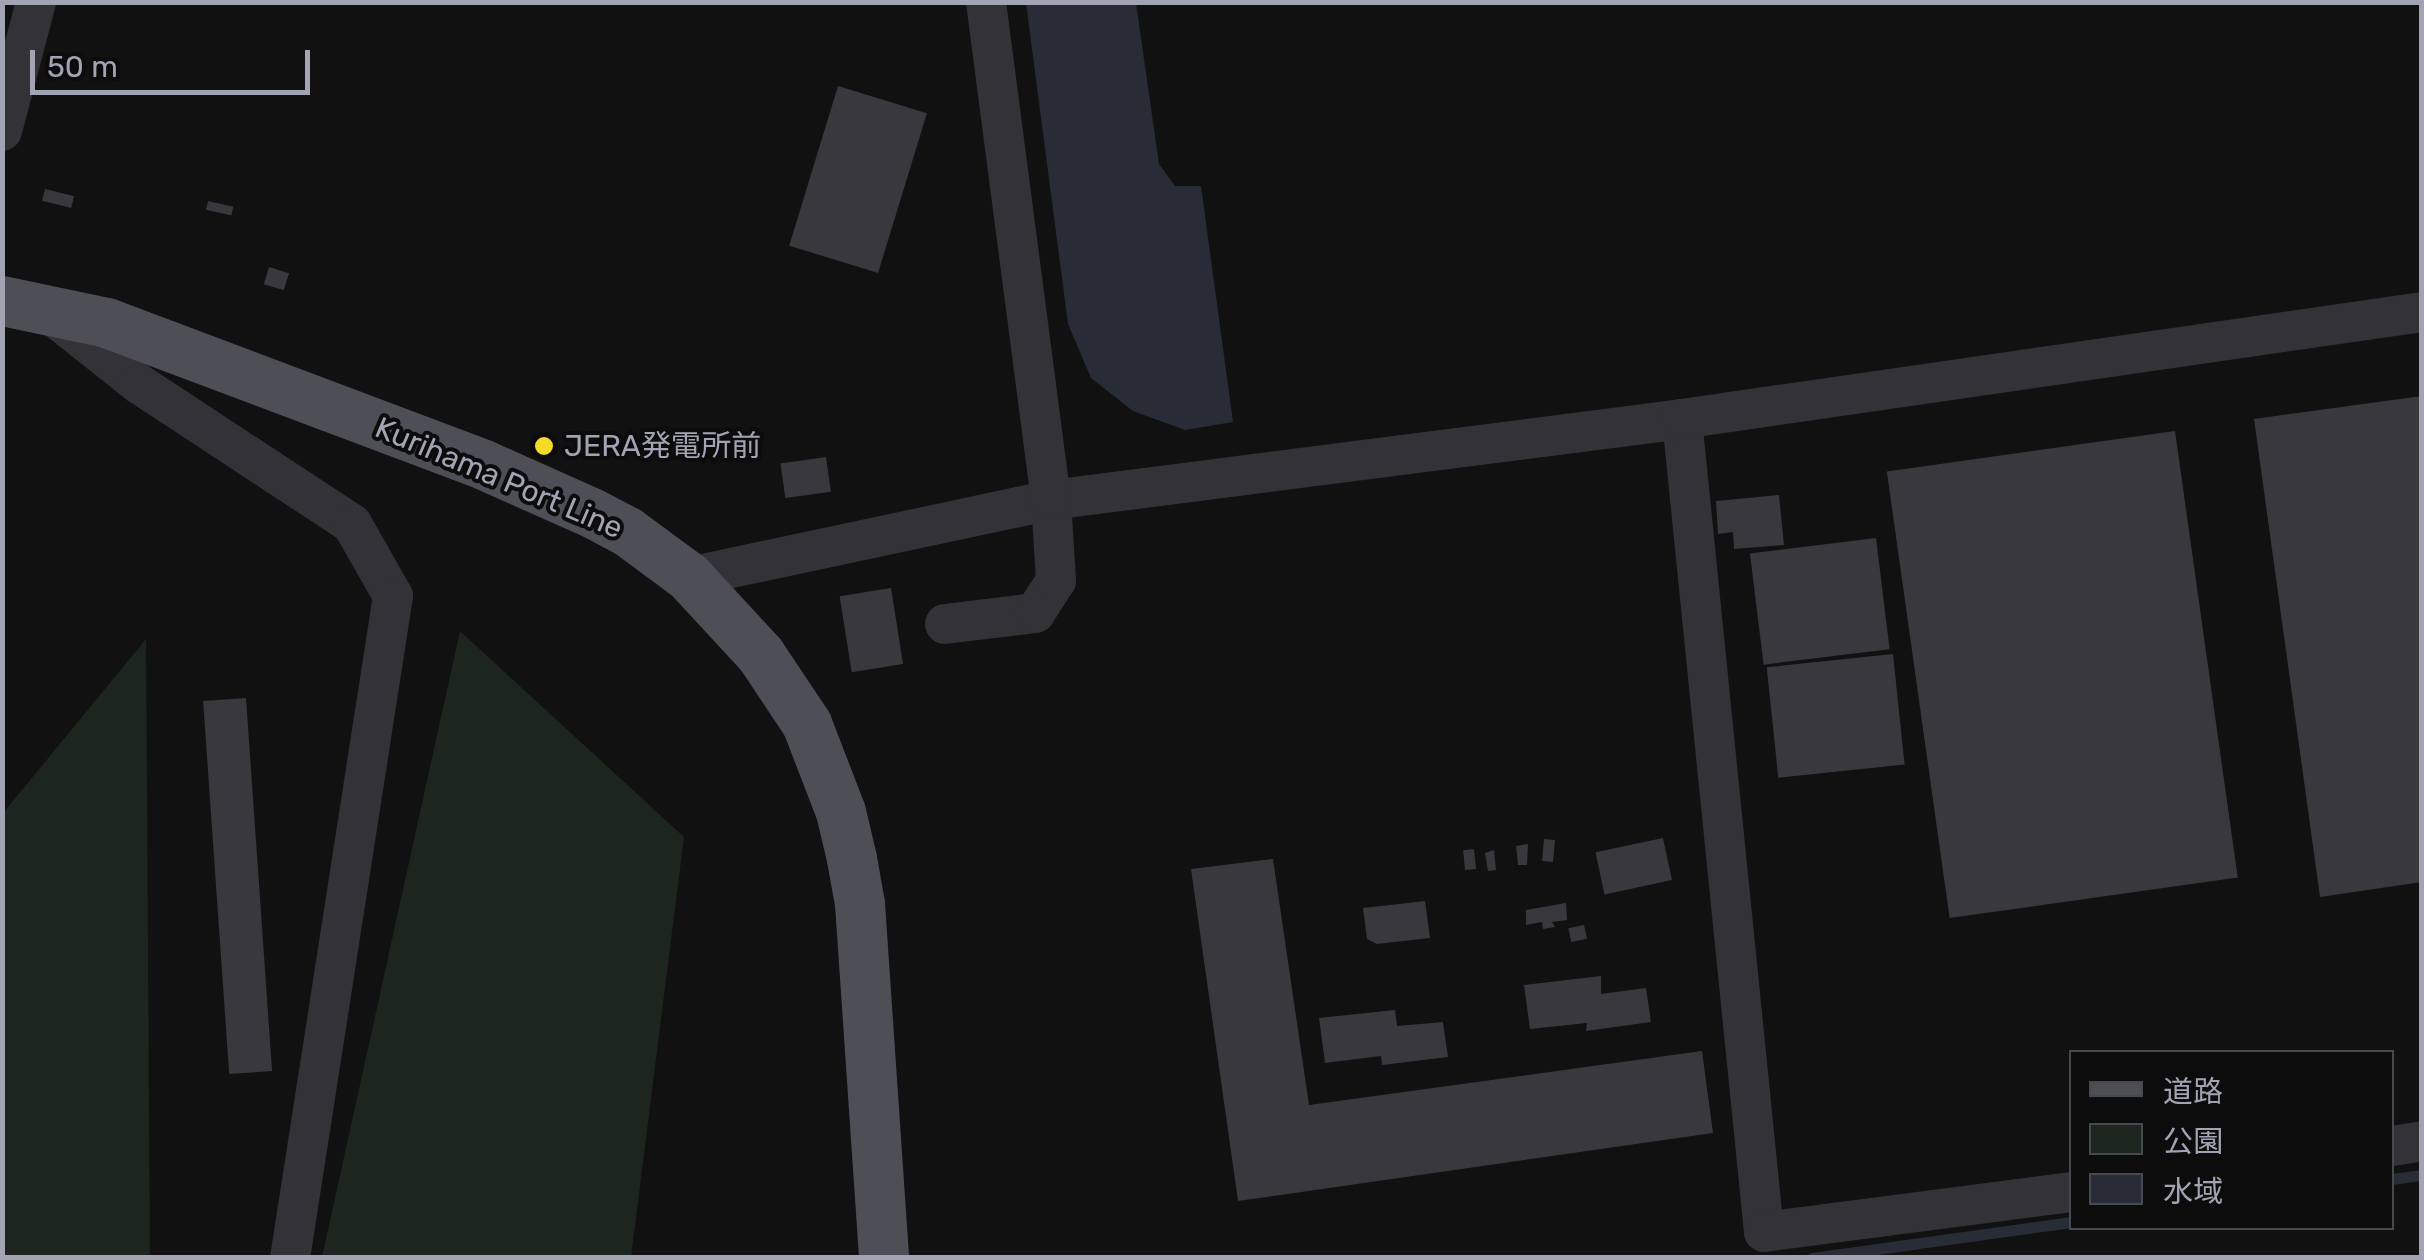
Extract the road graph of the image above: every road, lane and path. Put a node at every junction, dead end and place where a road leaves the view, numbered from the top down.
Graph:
1 (36, 2) edge
2 (986, 2) edge
3 (2, 131) edge
4 (22, 303) edge
5 (2422, 312) edge
6 (1682, 419) junction
7 (1051, 500) junction
8 (689, 577) junction
9 (945, 624) dead end
10 (2422, 1141) edge
11 (2394, 1146) edge
12 (2069, 1192) edge
13 (290, 1258) edge
14 (884, 1258) edge

1 - 3 street
2 - 7 street
4 - 8 main road, Kurihama Port Line
4 - 13 street
5 - 6 street
6 - 7 street
6 - 12 street
7 - 8 street
7 - 9 street
8 - 14 main road, Kurihama Port Line
10 - 11 street

